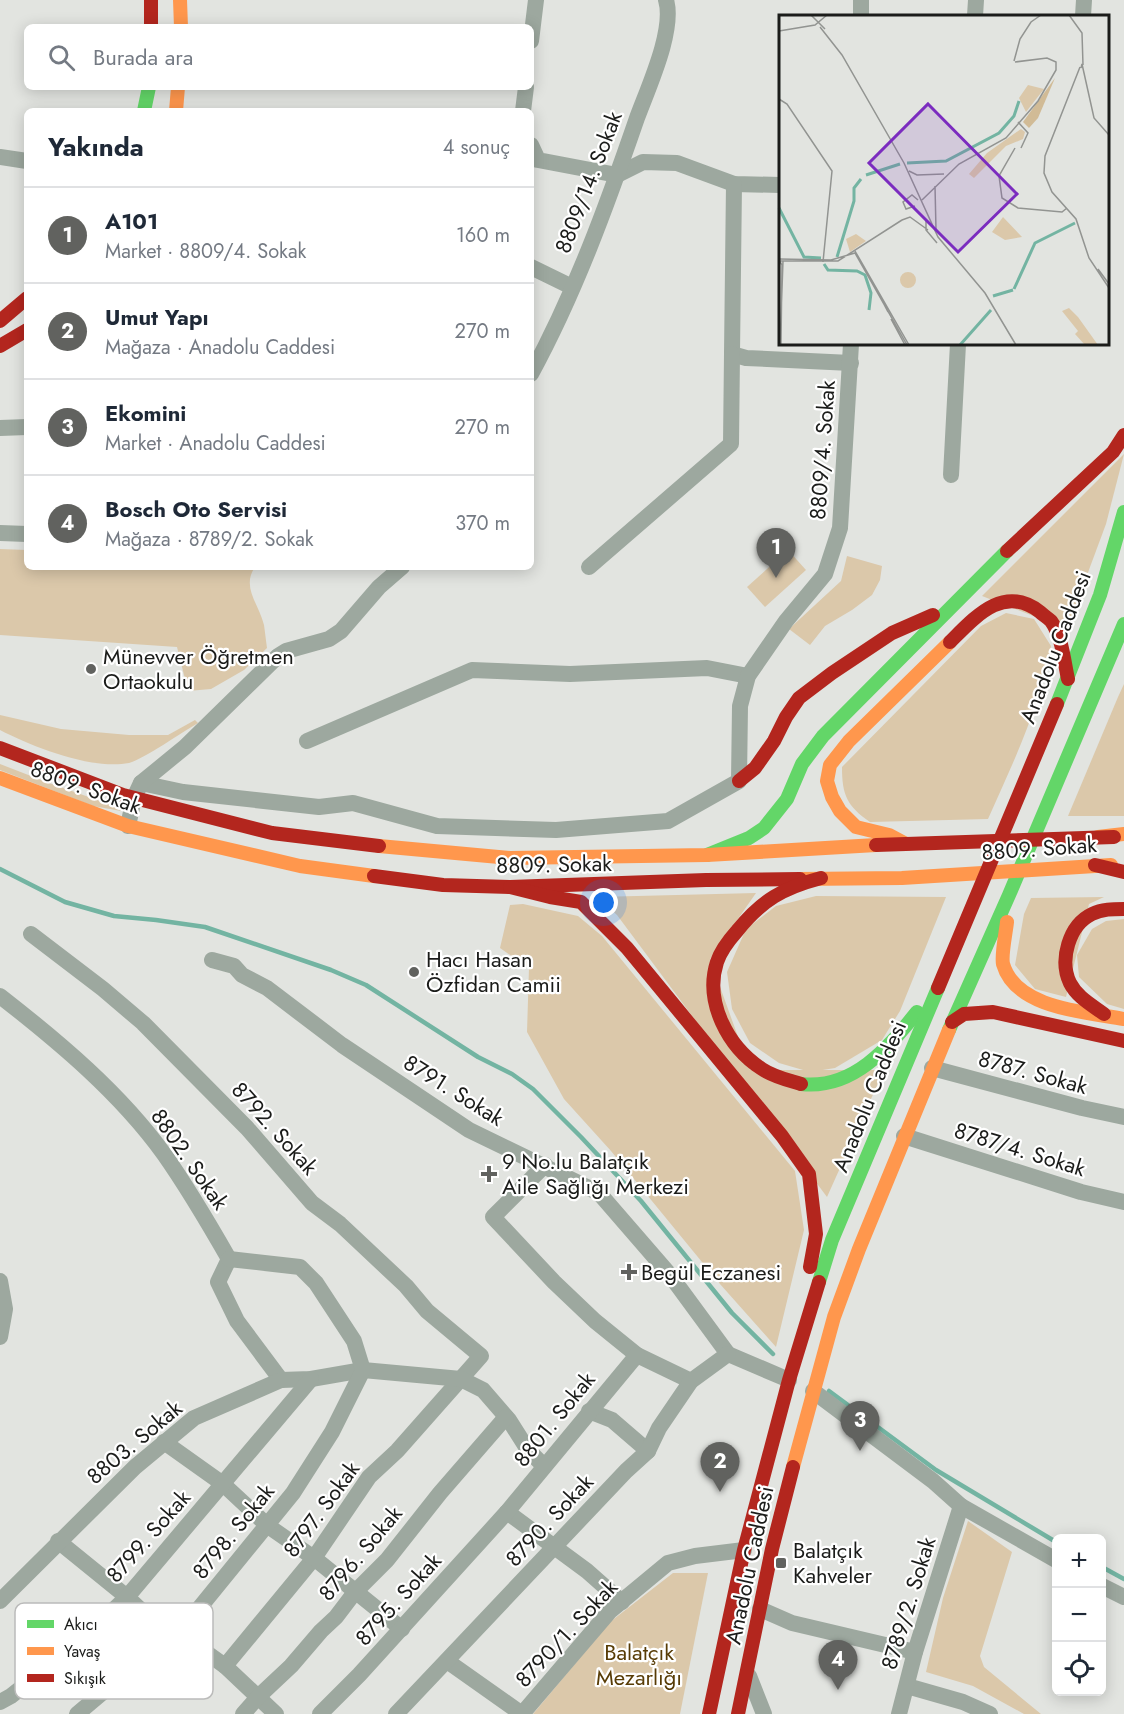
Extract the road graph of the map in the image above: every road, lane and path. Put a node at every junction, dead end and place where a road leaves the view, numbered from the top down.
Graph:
1 (151, 0) edge
2 (180, 0) edge
3 (536, 0) edge
4 (666, 0) edge
5 (976, 0) edge
6 (1084, 0) edge
7 (975, 15) edge
8 (1083, 15) edge
9 (151, 24) edge
10 (181, 24) edge
11 (533, 24) edge
12 (148, 90) edge
13 (178, 90) edge
14 (526, 90) edge
15 (145, 108) edge
16 (176, 108) edge
17 (523, 108) edge
18 (534, 153) edge
19 (0, 157) edge
20 (24, 161) edge
21 (617, 175) junction
22 (734, 184) junction
23 (779, 185) edge
24 (534, 268) edge
25 (572, 287) junction
26 (24, 301) edge
27 (0, 321) edge
28 (24, 332) edge
29 (851, 345) edge
30 (958, 345) edge
31 (0, 346) edge
32 (732, 354) junction
33 (850, 363) junction
34 (534, 369) edge
35 (24, 427) edge
36 (0, 428) edge
37 (1124, 435) edge
38 (951, 475) dead end
39 (1124, 512) edge
40 (0, 533) edge
41 (24, 534) edge
42 (589, 567) dead end
43 (399, 570) edge
44 (950, 608) junction
45 (1124, 624) edge
46 (1119, 643) edge
47 (748, 676) junction
48 (1068, 679) junction
49 (307, 741) dead end
50 (0, 748) edge
51 (0, 778) edge
52 (739, 781) junction
53 (137, 791) junction
54 (128, 826) junction
55 (1124, 836) edge
56 (904, 843) junction
57 (706, 855) junction
58 (1095, 865) junction
59 (1124, 865) edge
60 (1124, 872) edge
61 (821, 878) junction
62 (510, 887) junction
63 (1009, 895) junction
64 (1124, 909) edge
65 (31, 934) dead end
66 (212, 960) dead end
67 (937, 986) junction
68 (0, 996) edge
69 (1107, 1016) junction
70 (1124, 1019) edge
71 (952, 1022) junction
72 (1124, 1041) edge
73 (932, 1068) junction
74 (1124, 1117) edge
75 (904, 1136) junction
76 (545, 1165) junction
77 (1124, 1202) edge
78 (229, 1259) junction
79 (0, 1281) edge
80 (0, 1338) edge
81 (728, 1354) junction
82 (636, 1355) junction
83 (481, 1356) joint
84 (363, 1370) junction
85 (311, 1379) junction
86 (461, 1379) junction
87 (281, 1380) junction
88 (789, 1380) junction
89 (691, 1381) junction
90 (813, 1391) junction
91 (589, 1411) junction
92 (506, 1417) junction
93 (164, 1442) junction
94 (648, 1451) junction
95 (544, 1466) junction
96 (223, 1484) junction
97 (961, 1506) junction
98 (507, 1512) junction
99 (268, 1526) junction
100 (58, 1541) junction
101 (554, 1547) junction
102 (744, 1551) junction
103 (314, 1558) junction
104 (1052, 1558) edge
105 (1105, 1588) edge
106 (355, 1593) junction
107 (127, 1597) junction
108 (1124, 1597) edge
109 (0, 1601) edge
110 (622, 1602) junction
111 (121, 1603) edge
112 (133, 1603) edge
113 (204, 1603) edge
114 (760, 1609) junction
115 (402, 1629) junction
116 (915, 1652) junction
117 (213, 1657) edge
118 (447, 1661) junction
119 (225, 1666) junction
120 (748, 1671) junction
121 (907, 1686) junction
122 (15, 1691) edge
123 (258, 1697) junction
124 (95, 1699) edge
125 (0, 1702) edge
126 (77, 1714) edge
127 (243, 1714) edge
128 (276, 1714) edge
129 (320, 1714) edge
130 (396, 1714) edge
131 (522, 1714) edge
132 (709, 1714) edge
133 (738, 1714) edge
134 (764, 1714) edge
135 (899, 1714) edge
136 (990, 1714) edge

1 - 9 main road
2 - 10 main road
3 - 11 street
4 - 21 street, 8809/14. Sokak
5 - 7 street
6 - 8 street
12 - 15 main road
13 - 16 main road
14 - 17 street
18 - 21 street
19 - 20 street
21 - 22 street
21 - 25 street, 8809/14. Sokak
22 - 23 street
22 - 32 street
24 - 25 street
25 - 34 street, 8809/14. Sokak
26 - 27 main road
28 - 31 main road
29 - 33 street, 8809/4. Sokak
30 - 38 street
32 - 33 street
32 - 42 street
33 - 47 street, 8809/4. Sokak
35 - 36 street
37 - 44 main road
39 - 48 main road, Anadolu Caddesi
40 - 41 street
43 - 53 street
44 - 52 main road
44 - 57 main road
45 - 46 main road, Anadolu Caddesi
46 - 63 main road, Anadolu Caddesi
47 - 49 street
47 - 52 street, 8809/4. Sokak
48 - 56 main road
48 - 67 main road, Anadolu Caddesi
50 - 53 main road, 8809. Sokak
51 - 54 main road, 8809. Sokak
52 - 53 street
53 - 54 street
53 - 57 main road, 8809. Sokak
54 - 62 main road, 8809. Sokak
55 - 56 main road, 8809. Sokak
56 - 57 main road, 8809. Sokak
58 - 59 main road, 8809. Sokak
58 - 60 main road
58 - 61 main road, 8809. Sokak
61 - 62 main road, 8809. Sokak
61 - 67 main road
62 - 88 main road
63 - 69 main road
63 - 71 main road, Anadolu Caddesi
64 - 69 main road
65 - 83 street, 8792. Sokak
66 - 76 street, 8791. Sokak
67 - 88 main road, Anadolu Caddesi
68 - 78 street, 8802. Sokak
69 - 70 main road
71 - 72 main road
71 - 73 main road, Anadolu Caddesi
73 - 74 street, 8787. Sokak
73 - 75 main road, Anadolu Caddesi
75 - 77 street, 8787/4. Sokak
75 - 90 main road, Anadolu Caddesi
76 - 81 street, 8791. Sokak
76 - 82 street
78 - 84 street
78 - 87 street
79 - 80 street
81 - 88 street
81 - 89 street, 8790. Sokak
82 - 89 street
82 - 91 street, 8801. Sokak
83 - 86 street, 8797. Sokak
84 - 85 street, 8803. Sokak
84 - 86 street, 8803. Sokak
84 - 99 street, 8798. Sokak
85 - 87 street, 8803. Sokak
85 - 96 street, 8799. Sokak
86 - 92 street
86 - 103 street, 8797. Sokak
87 - 93 street, 8803. Sokak
88 - 102 main road, Anadolu Caddesi
89 - 94 street, 8790. Sokak
90 - 97 street
90 - 114 main road, Anadolu Caddesi
91 - 94 street
91 - 95 street, 8801. Sokak
92 - 95 street
92 - 106 street, 8796. Sokak
93 - 96 street
93 - 100 street, 8803. Sokak
94 - 101 street, 8790. Sokak
95 - 98 street, 8801. Sokak
96 - 99 street
96 - 107 street, 8799. Sokak
97 - 104 street
97 - 116 street, 8789/2. Sokak
98 - 101 street
98 - 115 street, 8795. Sokak
99 - 103 street
99 - 113 street, 8798. Sokak
100 - 107 street
100 - 109 street, 8803. Sokak
101 - 110 street
101 - 118 street, 8790. Sokak
102 - 110 street, 8790/1. Sokak
102 - 132 main road, Anadolu Caddesi
103 - 106 street
103 - 119 street, 8797. Sokak
105 - 108 street
106 - 115 street
106 - 123 street, 8796. Sokak
107 - 111 street, 8799. Sokak
107 - 112 street
110 - 131 street, 8790/1. Sokak
114 - 116 street
114 - 120 main road, Anadolu Caddesi
115 - 129 street, 8795. Sokak
116 - 121 street, 8789/2. Sokak
117 - 119 street
118 - 130 street, 8790. Sokak
118 - 131 street
119 - 123 street
120 - 133 main road, Anadolu Caddesi
120 - 134 street
121 - 135 street, 8789/2. Sokak
121 - 136 street
122 - 125 street, 8799. Sokak
123 - 127 street, 8796. Sokak
123 - 128 street
124 - 126 street, 8798. Sokak

